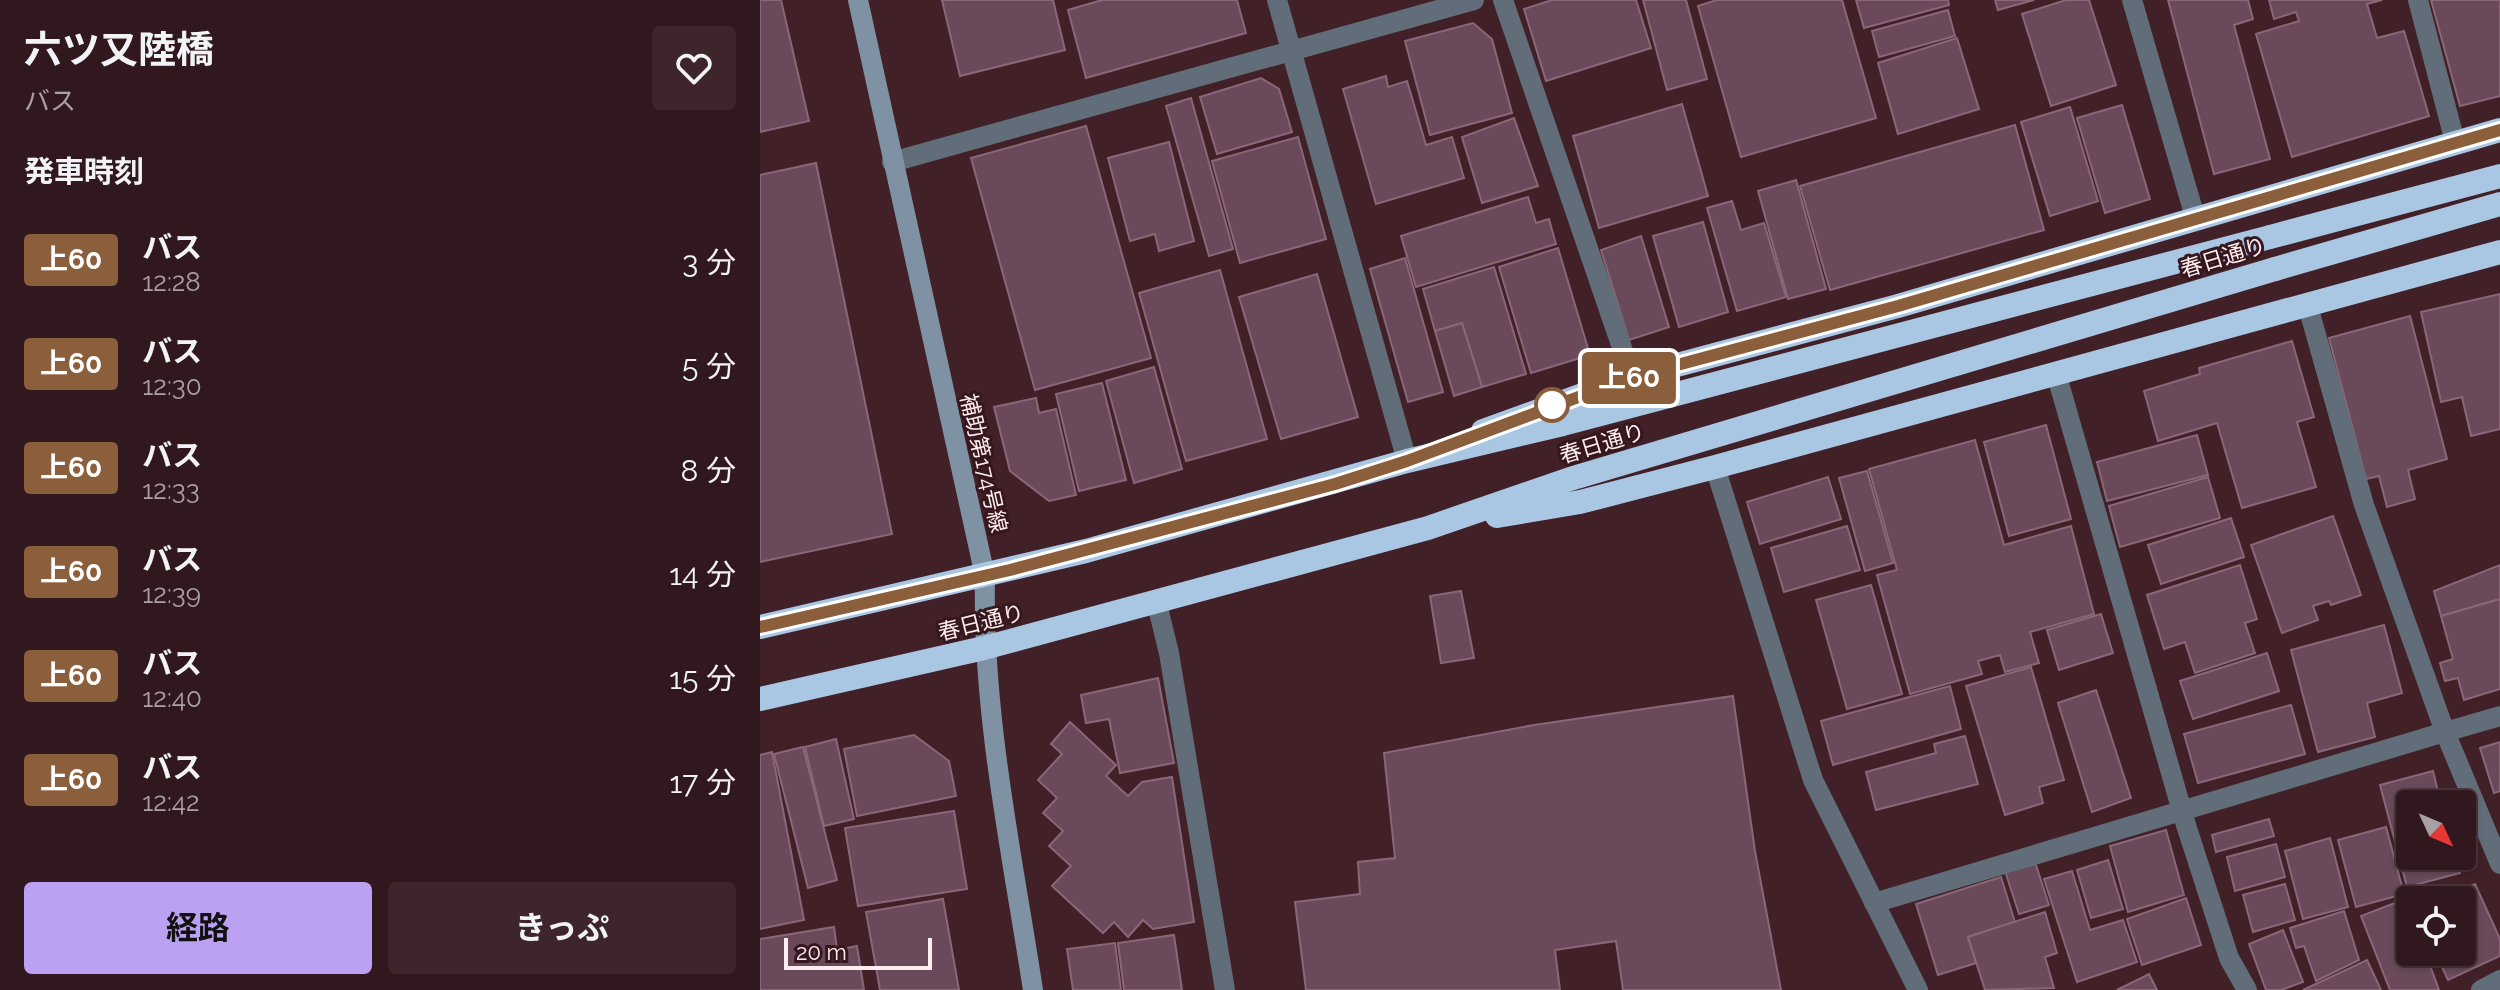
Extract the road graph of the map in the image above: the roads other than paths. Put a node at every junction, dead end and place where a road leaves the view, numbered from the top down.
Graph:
1 (858, 0) edge
2 (1277, 0) edge
3 (1474, 0) edge
4 (1503, 0) edge
5 (2132, 0) edge
6 (2418, 0) edge
7 (1291, 50) junction
8 (2500, 130) edge
9 (2455, 142) junction
10 (892, 162) junction
11 (2500, 176) edge
12 (2500, 204) edge
13 (2195, 217) junction
14 (2500, 252) edge
15 (2307, 303) junction
16 (2056, 373) junction
17 (1632, 377) junction
18 (1407, 461) junction
19 (1715, 467) junction
20 (1428, 528) junction
21 (985, 576) junction
22 (1156, 600) junction
23 (760, 627) edge
24 (984, 648) junction
25 (760, 699) edge
26 (2500, 716) edge
27 (2445, 732) junction
28 (2184, 808) junction
29 (2500, 864) edge
30 (1874, 903) junction
31 (2500, 980) edge
32 (1033, 990) edge
33 (1225, 990) edge
34 (1918, 990) edge
35 (2247, 990) edge
36 (2481, 990) edge

1 - 10 street, 補助第174号線
2 - 7 street
3 - 7 street
4 - 17 street
5 - 13 street
6 - 9 street
7 - 10 street
7 - 18 street
8 - 9 highway
9 - 13 highway
10 - 21 street, 補助第174号線
11 - 18 highway, 春日通り, bridge
12 - 20 highway, 春日通り, bridge
13 - 17 highway
14 - 15 highway
15 - 16 highway
15 - 27 street
16 - 19 highway
16 - 28 street
17 - 18 highway
18 - 21 highway, 春日通り
19 - 20 highway
19 - 30 street
20 - 22 highway, 春日通り
21 - 23 highway, 春日通り
21 - 24 street, 補助第174号線
22 - 24 highway, 春日通り
22 - 33 street
24 - 25 highway, 春日通り
24 - 32 street, 補助第174号線
26 - 27 street
27 - 28 street
27 - 29 street
28 - 30 street
28 - 35 street
30 - 34 street
31 - 36 street

